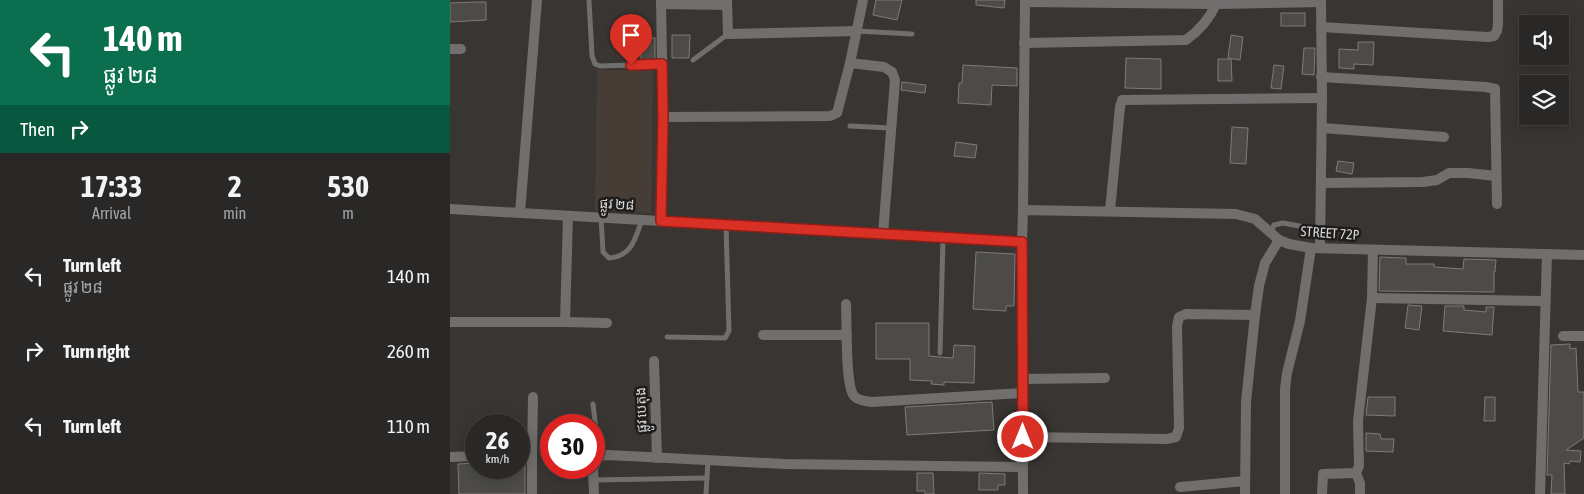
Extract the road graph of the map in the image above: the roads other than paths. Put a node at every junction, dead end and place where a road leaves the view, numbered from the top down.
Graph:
1 (537, 0) edge
2 (590, 0) edge
3 (863, 0) edge
4 (1498, 0) edge
5 (1024, 1) edge
6 (1321, 1) edge
7 (661, 2) edge
8 (727, 2) edge
9 (1216, 4) junction
10 (1321, 27) junction
11 (857, 32) junction
12 (728, 34) junction
13 (912, 34) dead end
14 (1024, 44) junction
15 (693, 60) dead end
16 (850, 63) junction
17 (662, 64) junction
18 (1322, 77) junction
19 (1322, 98) junction
20 (663, 117) junction
21 (850, 126) dead end
22 (891, 128) junction
23 (1322, 128) junction
24 (1444, 137) dead end
25 (1496, 176) junction
26 (1322, 183) junction
27 (1496, 204) dead end
28 (450, 209) edge
29 (1022, 210) junction
30 (1110, 211) junction
31 (520, 213) junction
32 (568, 216) junction
33 (601, 217) junction
34 (642, 220) junction
35 (661, 221) junction
36 (726, 225) junction
37 (1322, 230) junction
38 (883, 234) junction
39 (1275, 236) junction
40 (943, 237) junction
41 (1022, 242) junction
42 (1316, 248) junction
43 (1373, 250) junction
44 (1546, 254) junction
45 (1584, 255) edge
46 (1372, 298) junction
47 (1546, 301) junction
48 (846, 304) dead end
49 (1255, 315) junction
50 (450, 322) edge
51 (565, 322) junction
52 (607, 323) dead end
53 (763, 335) dead end
54 (847, 335) junction
55 (1563, 336) dead end
56 (1584, 336) edge
57 (667, 337) dead end
58 (940, 353) dead end
59 (654, 362) dead end
60 (1105, 378) dead end
61 (1022, 379) junction
62 (1022, 393) junction
63 (533, 397) dead end
64 (593, 404) dead end
65 (594, 414) edge
66 (1023, 437) junction
67 (532, 454) joint
68 (465, 456) edge
69 (605, 456) edge
70 (450, 457) edge
71 (657, 458) junction
72 (708, 461) junction
73 (1023, 466) junction
74 (1356, 473) junction
75 (707, 478) junction
76 (594, 480) joint
77 (1245, 481) junction
78 (1180, 486) dead end
79 (532, 494) edge
80 (594, 494) edge
81 (706, 494) edge
82 (1023, 494) edge
83 (1245, 494) edge
84 (1285, 494) edge
85 (1322, 494) edge
86 (1360, 494) edge
87 (1540, 494) edge

1 - 31 street
2 - 17 lane
3 - 11 street
4 - 10 street
5 - 9 street
5 - 14 street
6 - 9 street
6 - 10 street
7 - 8 street
7 - 17 street
8 - 12 street
9 - 14 street
10 - 18 street
11 - 12 street
11 - 13 lane
11 - 16 street
12 - 15 lane
14 - 29 street
16 - 20 street
16 - 22 street
17 - 20 street
18 - 19 street
18 - 25 street
19 - 23 street
19 - 30 street
20 - 35 street
21 - 22 lane
22 - 38 street
23 - 24 street
23 - 26 street
25 - 26 street
25 - 27 street
26 - 37 street
28 - 31 street, ផ្លូវ ២៨
29 - 30 street, STREET 72P
29 - 41 street
30 - 39 street, STREET 72P
31 - 32 street, ផ្លូវ ២៨
32 - 33 street, ផ្លូវ ២៨
32 - 51 street
33 - 34 street, ផ្លូវ ២៨
33 - 34 lane
34 - 35 street, ផ្លូវ ២៨
35 - 36 street, ផ្លូវ ២៨
36 - 38 street, ផ្លូវ ២៨
36 - 57 lane
37 - 39 lane
37 - 42 street
38 - 40 street, ផ្លូវ ២៨
39 - 42 street, STREET 72P
39 - 49 street
40 - 41 street, ផ្លូវ ២៨
40 - 58 lane
41 - 61 street
42 - 43 street, STREET 72P
42 - 84 street
43 - 44 street, STREET 72P
43 - 46 street
44 - 45 street, STREET 72P
44 - 47 street
46 - 47 street
46 - 74 street
47 - 87 street
48 - 54 street
49 - 66 street
49 - 77 street
50 - 51 street
51 - 52 street
53 - 54 street
54 - 62 street
55 - 56 street
59 - 71 street, ផ្លូវ បេតុង
60 - 61 street
61 - 62 street
62 - 66 street
63 - 67 street
64 - 65 lane
66 - 73 street
67 - 79 street
68 - 70 street
69 - 71 street
71 - 72 street
72 - 73 street
72 - 75 lane
73 - 82 street
74 - 85 street
74 - 86 street
75 - 76 lane
75 - 81 lane
76 - 80 street
77 - 78 street
77 - 83 street

